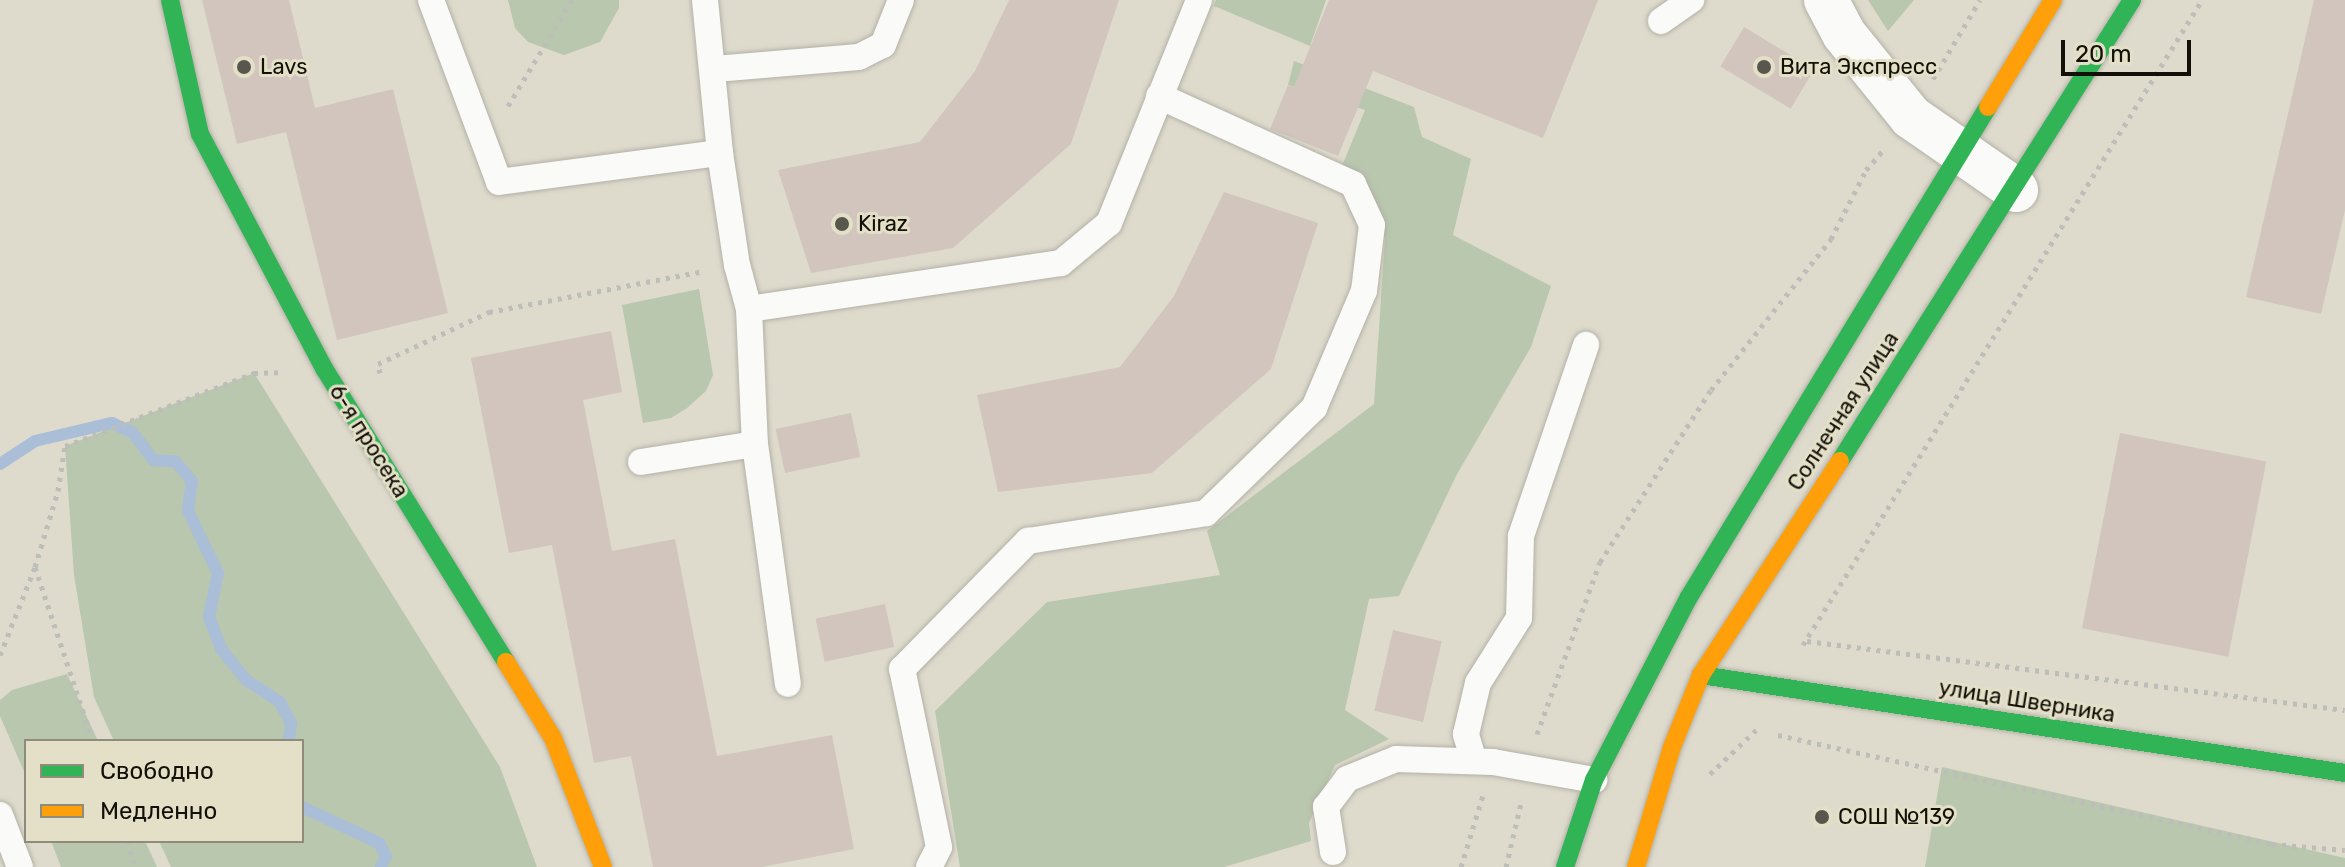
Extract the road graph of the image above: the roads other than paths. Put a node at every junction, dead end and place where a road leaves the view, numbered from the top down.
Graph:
1 (170, 0) edge
2 (431, 0) edge
3 (705, 0) edge
4 (901, 0) edge
5 (1199, 0) edge
6 (1691, 0) edge
7 (1826, 0) edge
8 (2053, 0) edge
9 (2132, 0) edge
10 (1661, 21) dead end
11 (715, 69) junction
12 (1159, 96) junction
13 (1960, 149) junction
14 (720, 153) junction
15 (2016, 190) junction
16 (749, 309) junction
17 (1586, 345) dead end
18 (755, 444) junction
19 (641, 462) dead end
20 (1701, 675) junction
21 (788, 684) dead end
22 (1484, 762) junction
23 (2345, 773) edge
24 (1594, 780) junction
25 (0, 815) edge
26 (1333, 852) dead end
27 (20, 867) edge
28 (603, 867) edge
29 (929, 867) edge
30 (1565, 867) edge
31 (1636, 867) edge

1 - 28 main road, 6-я просека
2 - 14 lane
3 - 11 lane
4 - 11 lane
5 - 12 lane
6 - 10 lane
7 - 13 street
8 - 13 main road, Солнечная улица
9 - 15 main road, Солнечная улица
11 - 14 lane
12 - 16 lane
12 - 29 lane
13 - 15 street
13 - 24 main road, Солнечная улица
14 - 16 lane
15 - 20 main road, Солнечная улица
16 - 18 lane
17 - 22 lane
18 - 19 lane
18 - 21 lane
20 - 23 main road, улица Шверника
20 - 31 main road, Солнечная улица
22 - 24 lane
22 - 26 lane
24 - 30 main road, Солнечная улица
25 - 27 lane

